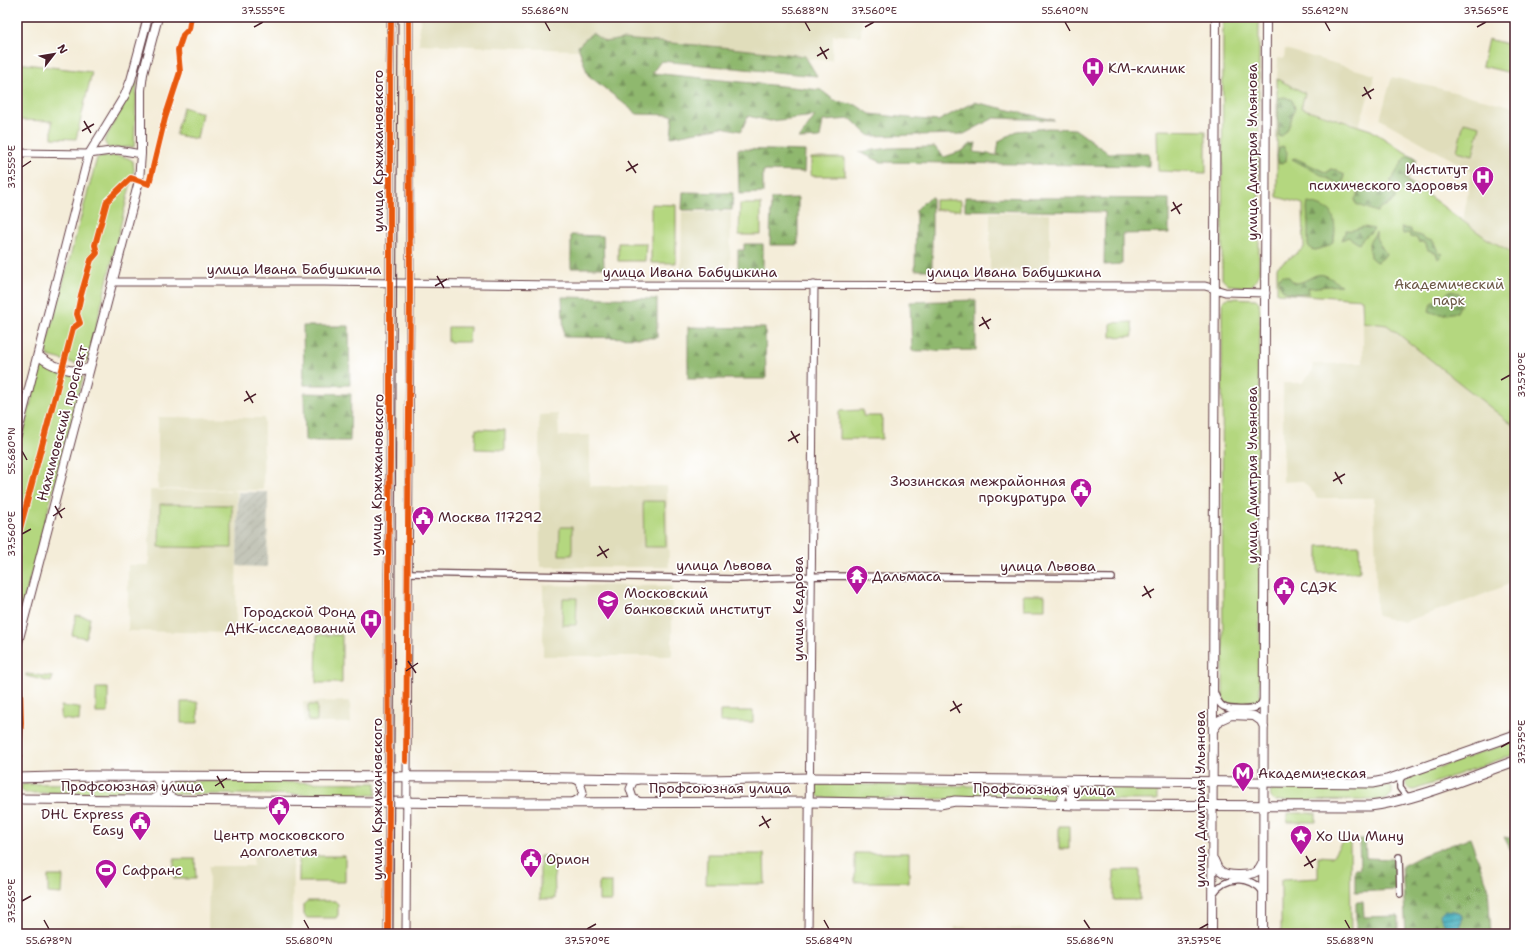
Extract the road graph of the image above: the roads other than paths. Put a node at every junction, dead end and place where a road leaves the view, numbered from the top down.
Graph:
1 (148, 17) edge
2 (158, 17) edge
3 (391, 17) edge
4 (409, 17) edge
5 (1216, 17) edge
6 (1266, 17) edge
7 (17, 153) edge
8 (89, 154) junction
9 (141, 154) junction
10 (113, 282) junction
11 (390, 282) junction
12 (410, 283) junction
13 (814, 285) junction
14 (1215, 289) junction
15 (1266, 293) junction
16 (38, 355) junction
17 (90, 367) junction
18 (17, 435) edge
19 (408, 573) junction
20 (810, 576) junction
21 (1112, 578) dead end
22 (17, 646) edge
23 (1214, 691) junction
24 (1264, 697) junction
25 (1264, 728) junction
26 (1214, 729) junction
27 (1515, 735) edge
28 (1515, 761) edge
29 (1403, 774) junction
30 (151, 776) junction
31 (178, 776) junction
32 (27, 777) junction
33 (389, 777) junction
34 (407, 777) junction
35 (17, 778) edge
36 (571, 778) junction
37 (642, 778) junction
38 (810, 778) junction
39 (1056, 781) junction
40 (1077, 781) junction
41 (17, 782) edge
42 (1214, 782) junction
43 (1264, 782) junction
44 (17, 795) edge
45 (1411, 797) junction
46 (17, 799) edge
47 (27, 799) junction
48 (147, 800) junction
49 (177, 800) junction
50 (389, 802) junction
51 (407, 802) junction
52 (571, 802) junction
53 (810, 802) junction
54 (642, 803) junction
55 (1058, 805) junction
56 (1076, 805) junction
57 (1214, 805) junction
58 (1264, 806) junction
59 (1399, 856) dead end
60 (1213, 858) junction
61 (1263, 860) junction
62 (1263, 892) junction
63 (1213, 894) junction
64 (1400, 894) dead end
65 (388, 934) edge
66 (406, 934) edge
67 (808, 934) edge
68 (1212, 934) edge
69 (1263, 934) edge

1 - 8 main road
2 - 9 main road, Нахимовский проспект
3 - 11 street, улица Кржижановского
4 - 12 street, улица Кржижановского
5 - 14 main road, улица Дмитрия Ульянова
6 - 15 main road, улица Дмитрия Ульянова
7 - 8 street
8 - 9 street
8 - 16 main road
9 - 10 main road, Нахимовский проспект
10 - 11 street, улица Ивана Бабушкина
10 - 17 main road, Нахимовский проспект
11 - 12 street, улица Ивана Бабушкина
11 - 33 street, улица Кржижановского
12 - 13 street, улица Ивана Бабушкина
12 - 19 street, улица Кржижановского
13 - 14 street, улица Ивана Бабушкина
13 - 20 street, улица Кедрова
14 - 15 street, улица Ивана Бабушкина
14 - 23 main road, улица Дмитрия Ульянова
15 - 24 main road, улица Дмитрия Ульянова
16 - 17 main road
16 - 18 main road
17 - 22 main road, Нахимовский проспект
19 - 20 street, улица Львова
19 - 34 street, улица Кржижановского
20 - 21 street, улица Львова
20 - 38 street, улица Кедрова
23 - 24 street
23 - 26 main road, улица Дмитрия Ульянова
24 - 25 main road, улица Дмитрия Ульянова
25 - 26 main road
25 - 43 main road, улица Дмитрия Ульянова
26 - 42 main road, улица Дмитрия Ульянова
27 - 29 main road, Профсоюзная улица
28 - 45 main road, Профсоюзная улица
29 - 43 main road, Профсоюзная улица
29 - 45 street
30 - 31 main road, Профсоюзная улица
30 - 32 main road, Профсоюзная улица
30 - 48 street
31 - 33 main road, Профсоюзная улица
31 - 49 street
32 - 35 main road, Профсоюзная улица
32 - 41 street, Профсоюзная улица
33 - 34 main road, Профсоюзная улица
33 - 50 street, улица Кржижановского
34 - 36 main road, Профсоюзная улица
34 - 51 street, улица Кржижановского
36 - 37 main road, Профсоюзная улица
36 - 52 street
37 - 38 main road, Профсоюзная улица
37 - 54 street
38 - 39 main road, Профсоюзная улица
38 - 53 street, улица Кедрова
39 - 40 main road, Профсоюзная улица
39 - 55 street
40 - 42 main road, Профсоюзная улица
40 - 56 main road
42 - 43 main road, Профсоюзная улица
42 - 57 main road, улица Дмитрия Ульянова
43 - 58 main road, улица Дмитрия Ульянова
44 - 47 street, Профсоюзная улица
45 - 58 main road, Профсоюзная улица
46 - 47 main road, Профсоюзная улица
47 - 48 main road, Профсоюзная улица
48 - 49 main road, Профсоюзная улица
49 - 50 main road, Профсоюзная улица
50 - 51 main road, Профсоюзная улица
50 - 65 street, улица Кржижановского
51 - 52 main road, Профсоюзная улица
51 - 66 street, улица Кржижановского
52 - 54 main road, Профсоюзная улица
53 - 54 main road, Профсоюзная улица
53 - 55 main road, Профсоюзная улица
53 - 67 street, улица Кедрова
55 - 56 main road, Профсоюзная улица
56 - 57 main road, Профсоюзная улица
57 - 58 main road, Профсоюзная улица
57 - 60 main road, улица Дмитрия Ульянова
58 - 61 main road, улица Дмитрия Ульянова
59 - 64 street
60 - 61 main road
60 - 63 main road, улица Дмитрия Ульянова
61 - 62 main road, улица Дмитрия Ульянова
62 - 63 street
62 - 69 main road, улица Дмитрия Ульянова
63 - 68 main road, улица Дмитрия Ульянова

